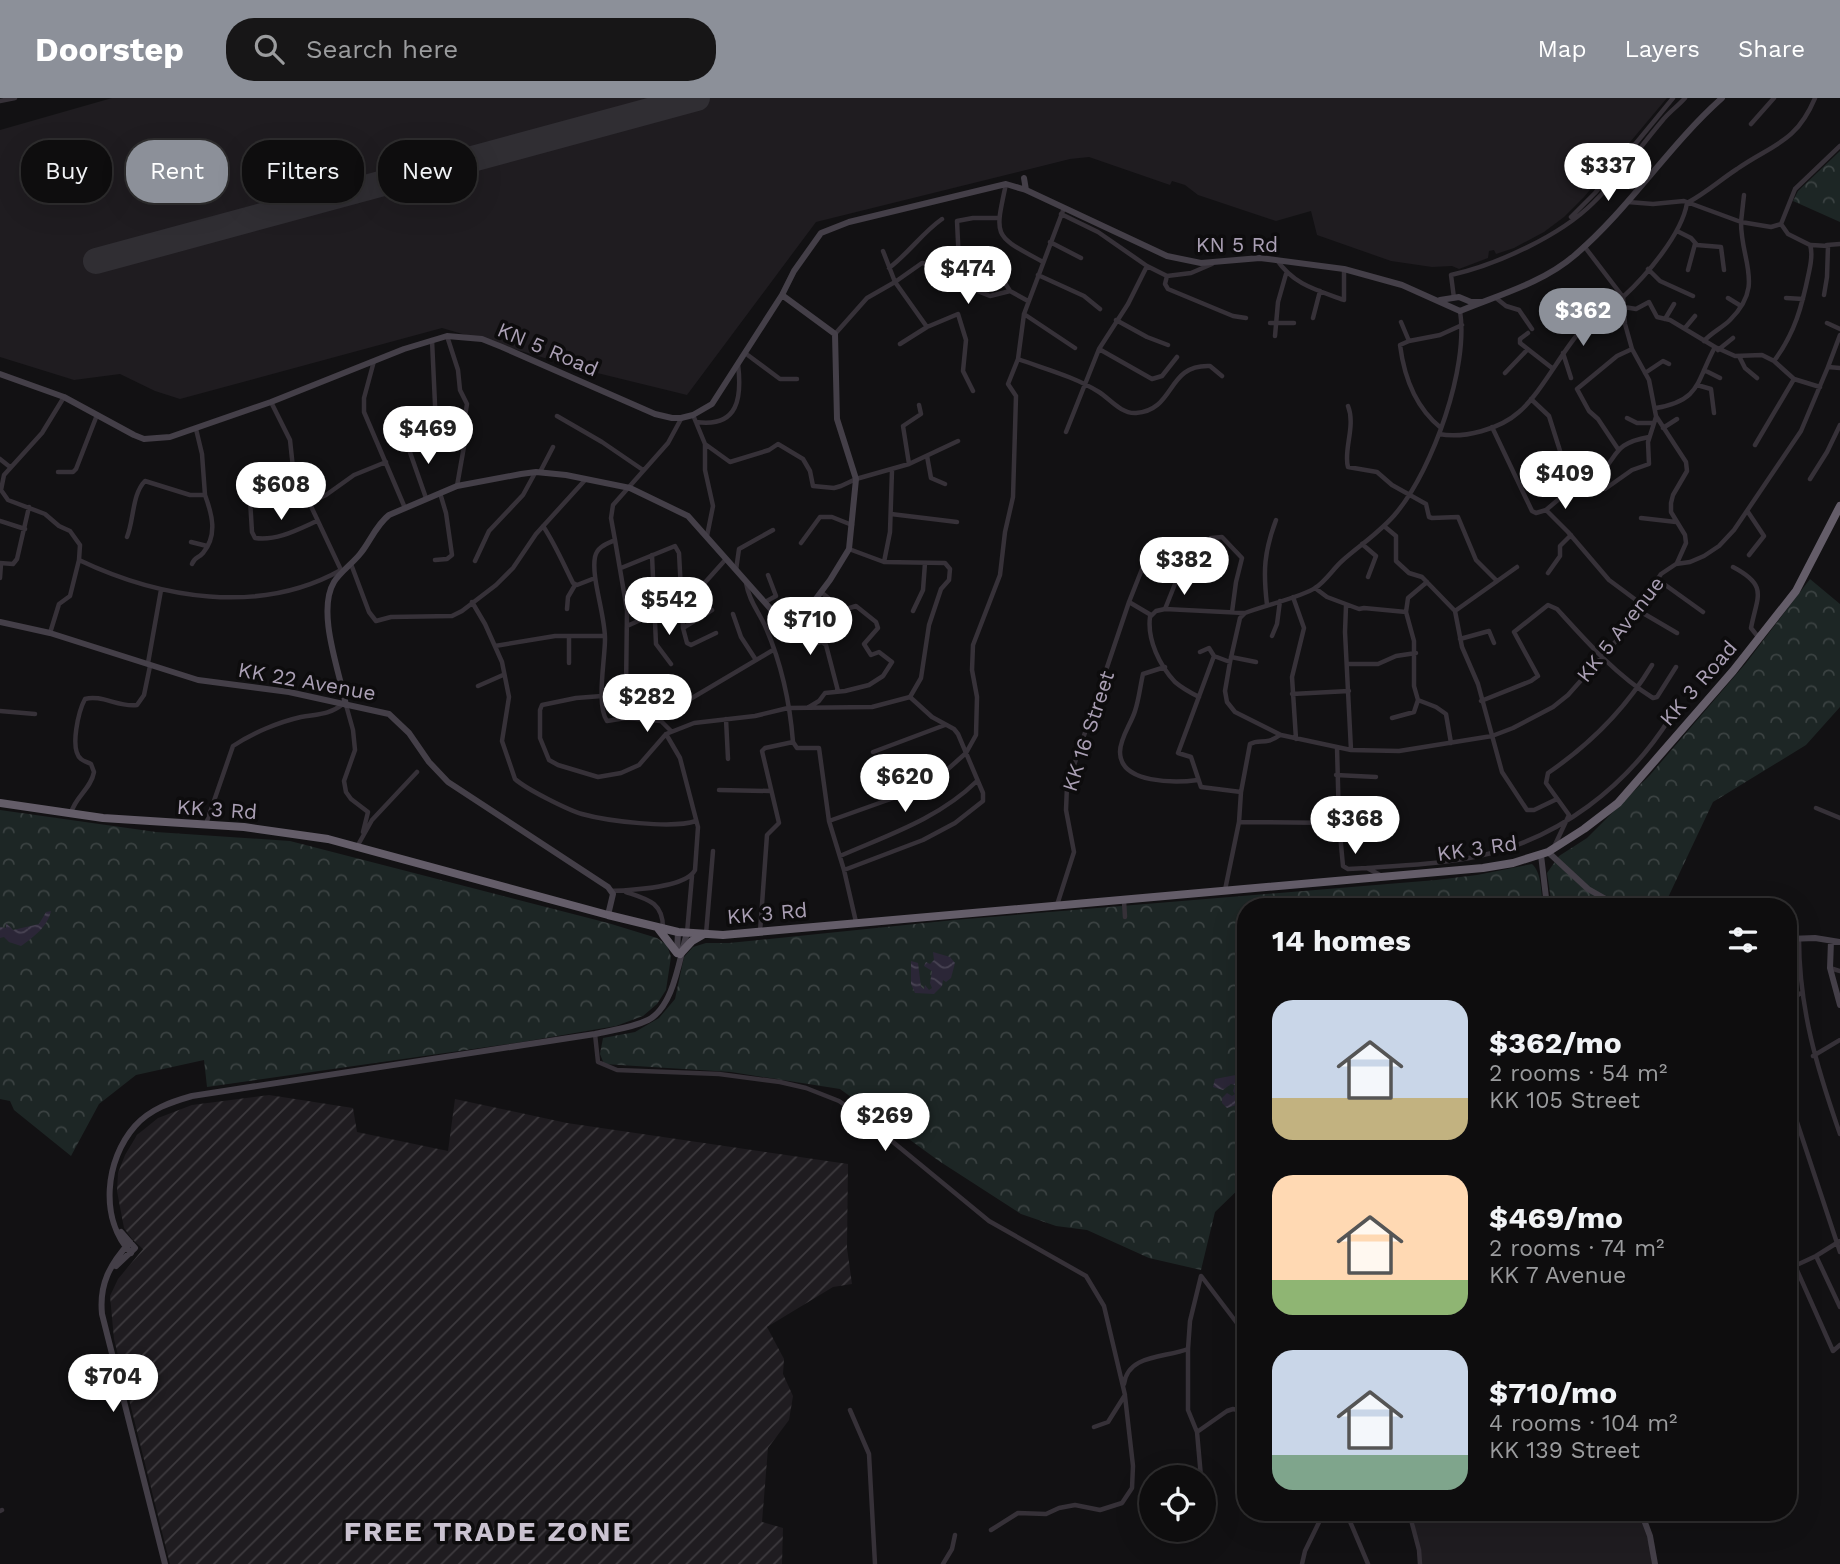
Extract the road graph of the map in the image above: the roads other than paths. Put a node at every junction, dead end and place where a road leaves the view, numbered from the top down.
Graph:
1 (15, 98) edge
2 (1674, 98) edge
3 (1685, 98) edge
4 (1722, 98) edge
5 (1774, 98) edge
6 (1815, 98) edge
7 (0, 101) edge
8 (1751, 124) dead end
9 (1840, 146) edge
10 (1024, 178) dead end
11 (1006, 184) junction
12 (1026, 190) junction
13 (1744, 195) dead end
14 (1627, 202) junction
15 (1688, 202) junction
16 (1063, 211) junction
17 (999, 218) junction
18 (942, 219) dead end
19 (1741, 222) junction
20 (1781, 224) junction
21 (1560, 227) junction
22 (1112, 229) junction
23 (1677, 230) junction
24 (1108, 239) junction
25 (1050, 242) junction
26 (1695, 244) junction
27 (1840, 244) edge
28 (1810, 245) junction
29 (1827, 245) junction
30 (1584, 246) junction
31 (883, 251) dead end
32 (1081, 258) dead end
33 (1276, 259) junction
34 (1043, 262) junction
35 (1216, 262) junction
36 (1146, 266) junction
37 (889, 268) junction
38 (1344, 269) junction
39 (1648, 270) junction
40 (1688, 270) dead end
41 (1724, 270) dead end
42 (1286, 274) junction
43 (1038, 275) junction
44 (1167, 275) junction
45 (995, 276) dead end
46 (950, 281) dead end
47 (895, 282) junction
48 (1010, 291) junction
49 (1320, 291) junction
50 (782, 295) junction
51 (1824, 295) dead end
52 (1693, 296) dead end
53 (1623, 297) junction
54 (1453, 298) junction
55 (1496, 298) junction
56 (1728, 298) dead end
57 (1786, 298) dead end
58 (1463, 299) junction
59 (1803, 299) junction
60 (1028, 300) junction
61 (1438, 300) junction
62 (1486, 302) junction
63 (1674, 304) dead end
64 (1741, 306) junction
65 (1624, 307) junction
66 (1100, 309) dead end
67 (1458, 310) junction
68 (1024, 314) junction
69 (1695, 316) dead end
70 (1246, 318) dead end
71 (1313, 318) dead end
72 (1665, 319) junction
73 (1116, 320) junction
74 (1269, 323) dead end
75 (1276, 323) junction
76 (1294, 323) dead end
77 (1401, 323) dead end
78 (1827, 323) dead end
79 (1462, 325) junction
80 (927, 327) junction
81 (1685, 328) junction
82 (1840, 329) edge
83 (835, 334) junction
84 (1840, 335) edge
85 (447, 336) junction
86 (1276, 336) dead end
87 (1733, 338) dead end
88 (432, 341) junction
89 (1409, 341) junction
90 (1704, 341) junction
91 (900, 344) dead end
92 (1168, 345) dead end
93 (1076, 348) dead end
94 (1099, 349) junction
95 (1632, 349) junction
96 (1717, 349) junction
97 (1527, 350) junction
98 (745, 353) junction
99 (1563, 354) junction
100 (1740, 356) junction
101 (1177, 357) dead end
102 (1018, 359) junction
103 (374, 360) junction
104 (1774, 361) junction
105 (738, 363) junction
106 (1669, 364) dead end
107 (1828, 367) junction
108 (1552, 368) junction
109 (1840, 368) edge
110 (1704, 370) junction
111 (1504, 373) dead end
112 (1645, 373) junction
113 (0, 374) edge
114 (1222, 376) dead end
115 (1571, 378) dead end
116 (1720, 378) dead end
117 (1757, 378) dead end
118 (797, 379) dead end
119 (1794, 379) junction
120 (1084, 385) junction
121 (1697, 385) junction
122 (1820, 387) junction
123 (973, 391) dead end
124 (64, 397) junction
125 (1531, 399) junction
126 (271, 401) junction
127 (919, 405) dead end
128 (1348, 406) dead end
129 (1656, 408) junction
130 (1714, 413) dead end
131 (97, 415) junction
132 (557, 416) dead end
133 (1656, 416) junction
134 (681, 418) junction
135 (695, 418) junction
136 (1627, 418) dead end
137 (1677, 419) dead end
138 (1654, 423) junction
139 (1840, 425) edge
140 (436, 426) dead end
141 (1492, 427) junction
142 (1663, 428) junction
143 (196, 429) junction
144 (1440, 431) junction
145 (1066, 432) dead end
146 (1649, 437) junction
147 (406, 441) dead end
148 (958, 441) dead end
149 (705, 444) junction
150 (1755, 445) dead end
151 (553, 447) dead end
152 (1618, 449) junction
153 (928, 456) junction
154 (0, 459) edge
155 (386, 462) junction
156 (909, 464) junction
157 (10, 467) junction
158 (892, 470) junction
159 (643, 471) junction
160 (58, 472) dead end
161 (538, 472) junction
162 (1585, 473) junction
163 (1596, 478) junction
164 (586, 479) junction
165 (856, 479) junction
166 (1810, 479) dead end
167 (249, 483) dead end
168 (946, 484) dead end
169 (457, 486) junction
170 (630, 488) junction
171 (440, 492) junction
172 (1410, 494) junction
173 (205, 495) junction
174 (426, 498) junction
175 (309, 503) junction
176 (1840, 506) edge
177 (29, 507) junction
178 (405, 508) junction
179 (1546, 510) junction
180 (1748, 512) junction
181 (891, 514) junction
182 (1641, 518) dead end
183 (1276, 520) dead end
184 (317, 521) junction
185 (0, 522) edge
186 (957, 522) dead end
187 (1676, 522) junction
188 (852, 525) junction
189 (543, 526) junction
190 (1384, 526) junction
191 (25, 529) junction
192 (773, 530) dead end
193 (1571, 535) junction
194 (127, 537) dead end
195 (706, 537) junction
196 (1211, 538) dead end
197 (615, 540) junction
198 (191, 542) dead end
199 (801, 543) dead end
200 (1362, 544) junction
201 (207, 546) junction
202 (849, 549) junction
203 (652, 555) junction
204 (1749, 555) dead end
205 (726, 559) junction
206 (1146, 559) dead end
207 (79, 560) junction
208 (435, 560) dead end
209 (475, 561) dead end
210 (884, 562) junction
211 (925, 563) junction
212 (1, 564) edge
213 (192, 564) dead end
214 (351, 564) junction
215 (1676, 564) junction
216 (1517, 567) dead end
217 (1732, 567) dead end
218 (621, 568) junction
219 (736, 570) junction
220 (342, 571) junction
221 (1548, 573) dead end
222 (1179, 574) dead end
223 (768, 575) dead end
224 (0, 578) edge
225 (595, 578) junction
226 (1368, 578) dead end
227 (1657, 579) junction
228 (746, 580) junction
229 (1497, 581) junction
230 (1427, 582) junction
231 (575, 585) junction
232 (1315, 588) junction
233 (161, 590) junction
234 (821, 592) junction
235 (1293, 596) junction
236 (1280, 601) junction
237 (765, 602) junction
238 (1129, 602) junction
239 (472, 603) junction
240 (682, 603) junction
241 (1640, 603) junction
242 (1267, 605) junction
243 (1346, 606) junction
244 (567, 608) dead end
245 (1165, 609) junction
246 (1636, 609) junction
247 (712, 610) dead end
248 (913, 611) dead end
249 (1455, 611) junction
250 (1232, 612) junction
251 (1245, 612) junction
252 (1406, 612) junction
253 (1703, 612) dead end
254 (656, 613) junction
255 (802, 613) junction
256 (733, 614) dead end
257 (1151, 615) junction
258 (0, 622) edge
259 (627, 626) junction
260 (683, 628) junction
261 (716, 633) dead end
262 (1677, 633) dead end
263 (51, 634) junction
264 (605, 636) junction
265 (1272, 636) dead end
266 (569, 637) junction
267 (1760, 638) junction
268 (1460, 639) junction
269 (1494, 643) dead end
270 (495, 646) junction
271 (773, 650) junction
272 (1200, 652) dead end
273 (1416, 653) junction
274 (1214, 656) junction
275 (1601, 658) junction
276 (1230, 659) junction
277 (756, 660) junction
278 (1256, 662) dead end
279 (569, 663) dead end
280 (149, 664) junction
281 (671, 664) dead end
282 (1348, 664) junction
283 (1652, 665) dead end
284 (1165, 667) junction
285 (1676, 667) dead end
286 (503, 675) junction
287 (478, 685) dead end
288 (1638, 688) junction
289 (626, 691) dead end
290 (838, 691) junction
291 (1349, 691) junction
292 (1292, 694) junction
293 (602, 696) junction
294 (910, 696) junction
295 (1199, 697) junction
296 (692, 698) dead end
297 (1418, 700) junction
298 (1482, 701) junction
299 (345, 705) junction
300 (788, 708) junction
301 (805, 708) junction
302 (0, 711) edge
303 (35, 714) dead end
304 (1392, 718) dead end
305 (1670, 718) dead end
306 (726, 719) junction
307 (945, 725) junction
308 (668, 732) junction
309 (1281, 735) junction
310 (1492, 736) junction
311 (1296, 739) junction
312 (793, 742) junction
313 (1451, 743) junction
314 (1337, 747) junction
315 (1351, 750) junction
316 (873, 752) dead end
317 (966, 753) junction
318 (728, 760) dead end
319 (417, 772) dead end
320 (1336, 775) junction
321 (1376, 777) dead end
322 (1198, 780) junction
323 (976, 781) junction
324 (719, 790) dead end
325 (770, 791) junction
326 (1241, 792) junction
327 (1556, 799) junction
328 (0, 803) edge
329 (1816, 808) dead end
330 (71, 814) junction
331 (1840, 818) edge
332 (1568, 820) junction
333 (696, 821) junction
334 (829, 821) junction
335 (1239, 822) junction
336 (1339, 822) junction
337 (206, 824) junction
338 (363, 832) junction
339 (358, 845) junction
340 (713, 851) dead end
341 (1547, 852) junction
342 (840, 856) junction
343 (1367, 868) junction
344 (844, 870) junction
345 (692, 876) junction
346 (1383, 877) junction
347 (651, 887) junction
348 (622, 890) junction
349 (612, 891) junction
350 (1225, 891) junction
351 (1547, 898) edge
352 (1604, 898) edge
353 (1124, 900) junction
354 (652, 901) junction
355 (1057, 906) junction
356 (608, 915) junction
357 (1125, 918) dead end
358 (856, 923) junction
359 (660, 928) junction
360 (682, 932) junction
361 (760, 933) junction
362 (705, 934) junction
363 (1799, 938) joint
364 (1832, 941) junction
365 (1840, 942) edge
366 (679, 953) junction
367 (1830, 968) junction
368 (1840, 971) edge
369 (1801, 993) junction
370 (1797, 996) edge
371 (1840, 1004) edge
372 (595, 1034) junction
373 (1840, 1040) edge
374 (1813, 1056) junction
375 (1797, 1121) edge
376 (1840, 1134) edge
377 (1838, 1242) edge
378 (127, 1244) junction
379 (1840, 1252) edge
380 (1816, 1256) junction
381 (1797, 1265) edge
382 (111, 1270) junction
383 (1797, 1280) edge
384 (1840, 1307) edge
385 (1237, 1323) edge
386 (1840, 1345) edge
387 (1188, 1349) junction
388 (1125, 1395) junction
389 (849, 1410) dead end
390 (1237, 1410) edge
391 (1094, 1427) dead end
392 (1197, 1432) junction
393 (1200, 1465) edge
394 (1320, 1521) edge
395 (1350, 1521) edge
396 (1411, 1521) edge
397 (1644, 1521) edge
398 (991, 1530) dead end
399 (956, 1535) dead end
400 (165, 1564) edge
401 (875, 1564) edge
402 (943, 1564) edge
403 (1302, 1564) edge
404 (1368, 1564) edge
405 (1420, 1564) edge
406 (1655, 1564) edge

1 - 7 street
2 - 21 street
3 - 21 street
4 - 14 main road
5 - 8 street
6 - 15 street
9 - 20 street
10 - 12 main road
11 - 12 main road, KN 5 Rd
11 - 17 street
11 - 50 main road, KN 5 Road
12 - 16 main road, KN 5 Rd
13 - 19 street
14 - 15 street
14 - 30 main road
15 - 19 street
15 - 23 street
16 - 22 main road, KN 5 Rd
16 - 24 street
16 - 25 street
17 - 34 street
17 - 48 street
18 - 37 street
19 - 20 street
19 - 64 street
20 - 28 street
21 - 54 street
22 - 24 street
22 - 35 main road, KN 5 Rd
23 - 26 street
23 - 39 street
24 - 36 street
25 - 32 street
25 - 34 street
26 - 40 street
26 - 41 street
27 - 29 street
28 - 29 street
28 - 59 street
29 - 51 street
30 - 53 street
30 - 55 main road
31 - 37 street
33 - 35 main road, KN 5 Rd
33 - 38 main road, KN 5 Rd
33 - 42 street
34 - 43 street
35 - 44 street
36 - 44 street
36 - 73 street
37 - 47 street
38 - 49 street
38 - 61 main road, KN 5 Rd
39 - 52 street
39 - 53 street
42 - 49 street
42 - 75 street
43 - 60 street
43 - 66 street
44 - 70 street
45 - 48 street
46 - 47 street
47 - 80 street
47 - 83 street
48 - 60 street
49 - 71 street
50 - 83 main road
50 - 98 main road, KN 5 Road
53 - 65 street
53 - 99 street
54 - 58 main road, KN 5 Rd
54 - 61 main road, KN 5 Rd
54 - 67 main road
55 - 62 main road
55 - 97 street
56 - 64 street
57 - 59 street
58 - 62 main road, KN 5 Rd
58 - 67 main road
59 - 104 street
60 - 68 street
61 - 67 main road, KN 5 Rd
62 - 67 main road
63 - 72 street
64 - 90 street
65 - 72 street
65 - 95 street
67 - 79 street
68 - 93 street
68 - 102 street
69 - 81 street
72 - 81 street
73 - 92 street
73 - 94 street
74 - 75 street
75 - 76 street
75 - 86 street
77 - 89 street
78 - 82 street
79 - 89 street
79 - 144 street
80 - 91 street
80 - 123 street
81 - 90 street
83 - 165 main road
84 - 107 street, KK 5 Avenue
85 - 88 main road, KN 5 Road
85 - 134 main road, KN 5 Road
85 - 169 street
87 - 96 street
88 - 103 main road, KN 5 Road
88 - 140 street
89 - 144 street
90 - 96 street
94 - 101 street
94 - 120 street
95 - 112 street
95 - 152 street
96 - 100 street
96 - 110 street
97 - 108 street
97 - 111 street
98 - 105 main road, KN 5 Road
98 - 118 street
99 - 108 street
99 - 115 street
100 - 104 street
100 - 117 street
102 - 120 street
102 - 317 street
103 - 126 main road, KN 5 Road
103 - 155 street
104 - 119 street
105 - 135 main road, KN 5 Road
105 - 135 street
106 - 112 street
107 - 109 street
107 - 122 street, KK 5 Avenue
108 - 125 street
110 - 116 street
110 - 121 street
112 - 129 street
113 - 124 main road, KN 5 Road
114 - 120 street
119 - 122 street
119 - 150 street
120 - 145 street
121 - 129 street
121 - 130 street
122 - 180 street, KK 5 Avenue
124 - 131 main road, KN 5 Road
124 - 157 street
125 - 141 street
125 - 162 street
126 - 143 main road, KN 5 Road
126 - 175 street
127 - 156 street
128 - 172 street
129 - 133 street
131 - 143 main road, KN 5 Road
131 - 160 street
132 - 159 street
133 - 138 street
133 - 142 street
134 - 135 main road, KN 5 Road
134 - 159 street
135 - 149 street
136 - 138 street
137 - 142 street
138 - 146 street
139 - 166 street
141 - 144 street
141 - 179 street
142 - 187 street
143 - 173 street
144 - 172 street
146 - 152 street
146 - 163 street
147 - 174 street
148 - 153 street
149 - 165 street
149 - 195 street
151 - 161 street
152 - 163 street
153 - 156 street
153 - 168 street
154 - 157 street
155 - 175 street
155 - 178 street
156 - 158 street
157 - 177 street
158 - 165 street
158 - 181 street
159 - 170 street
161 - 164 main road
161 - 169 main road
161 - 209 street
162 - 163 street
162 - 179 street
164 - 170 main road
164 - 189 street
165 - 188 main road
167 - 184 street
169 - 171 main road
170 - 195 main road
170 - 197 street
171 - 174 main road
171 - 208 street
172 - 190 street
172 - 229 street
173 - 194 street
173 - 201 street
174 - 178 main road
175 - 184 street
176 - 267 highway, KK 3 Road
177 - 191 street
177 - 207 street
178 - 214 main road
179 - 193 street
180 - 204 street
180 - 215 street, KK 5 Avenue
181 - 186 street
181 - 210 street
182 - 187 street
183 - 242 street
184 - 220 street
185 - 191 street
187 - 215 street
188 - 199 street
188 - 202 main road
189 - 231 street
189 - 239 street
190 - 200 street
190 - 230 street
191 - 212 street
192 - 219 street
193 - 221 street
193 - 241 street
195 - 205 main road
196 - 250 street
197 - 218 street
197 - 225 street
198 - 201 street
200 - 226 street
200 - 232 street
201 - 213 street
202 - 210 street
202 - 234 main road
203 - 218 street
203 - 240 street
203 - 254 street
205 - 219 main road
205 - 240 street
206 - 238 street, KK 16 Street
207 - 233 street
207 - 263 street
210 - 211 street
211 - 248 street
211 - 294 street
212 - 224 street
214 - 220 main road
214 - 239 street
215 - 227 street, KK 5 Avenue
216 - 229 street
217 - 267 street
218 - 259 street
219 - 228 main road
220 - 233 street
220 - 299 main road
222 - 245 street
223 - 237 street
225 - 231 street
225 - 264 street
227 - 241 street, KK 5 Avenue
227 - 253 street
228 - 237 main road
228 - 271 street
229 - 249 street
230 - 249 street
230 - 252 street
231 - 244 street
232 - 235 street
232 - 243 street
233 - 280 street
234 - 255 main road
234 - 290 street
235 - 236 street
235 - 292 street
236 - 242 street
236 - 265 street
237 - 255 main road
238 - 257 street
238 - 355 street, KK 16 Street
239 - 270 street
240 - 254 street
240 - 260 street
241 - 246 street, KK 5 Avenue
242 - 251 street
243 - 252 street
243 - 282 street
245 - 250 street
245 - 257 street
246 - 262 street
246 - 275 street, KK 5 Avenue
247 - 260 street
249 - 268 street
250 - 251 street
251 - 276 street, KK 5 Avenue
252 - 273 street
254 - 259 street
254 - 281 street
255 - 290 street
256 - 277 street
257 - 284 street
258 - 263 main road, KK 22 Avenue
259 - 289 street
260 - 261 street
263 - 280 main road, KK 22 Avenue
264 - 266 street
264 - 293 street
266 - 270 street
266 - 279 street
267 - 341 highway, KK 3 Road
268 - 269 street
268 - 298 street
270 - 286 street
271 - 277 street
271 - 300 street
272 - 274 street
273 - 282 street
273 - 297 street
274 - 276 street
274 - 295 street
275 - 288 street
275 - 298 street
275 - 310 street, KK 5 Avenue
276 - 278 street
276 - 309 street, KK 5 Avenue
277 - 296 street
280 - 299 main road, KK 22 Avenue
280 - 330 street
282 - 291 street
283 - 288 street
284 - 295 street
284 - 322 street
285 - 288 street
286 - 287 street
286 - 333 street
288 - 327 street
290 - 301 street
291 - 292 street
291 - 315 street
292 - 311 street
293 - 308 street
293 - 308 street
294 - 301 street
294 - 307 street
295 - 322 street
297 - 304 street
297 - 313 street
298 - 310 street
299 - 337 street
299 - 338 street
299 - 349 main road, KK 22 Avenue
300 - 301 street
300 - 306 street
300 - 312 street
302 - 303 street
305 - 332 street
306 - 308 street
306 - 318 street
307 - 316 street
307 - 317 street
308 - 333 street
309 - 311 street, KK 5 Avenue
309 - 326 street
310 - 313 street, KK 5 Avenue
310 - 327 street
311 - 314 street, KK 5 Avenue
312 - 325 street
312 - 334 street
313 - 315 street, KK 5 Avenue
314 - 315 street, KK 5 Avenue
314 - 320 street
317 - 323 street
317 - 334 street
319 - 338 street
320 - 321 street
320 - 336 street
322 - 326 street
323 - 342 street
323 - 344 street
324 - 325 street
325 - 361 street
326 - 335 street
327 - 332 street
328 - 330 highway, KK 3 Rd
329 - 331 street
330 - 337 highway, KK 3 Rd
332 - 341 street
332 - 343 street
333 - 345 street
334 - 342 street
335 - 336 street
335 - 350 street
336 - 343 street
337 - 339 highway, KK 3 Rd
338 - 339 street
339 - 356 highway, KK 3 Rd
340 - 362 street
341 - 346 highway, KK 3 Rd
341 - 351 main road
341 - 352 main road
342 - 344 street
343 - 346 street
344 - 358 street
345 - 347 street
345 - 360 street
346 - 350 highway, KK 3 Rd
347 - 348 street
347 - 354 street
348 - 349 street
348 - 354 street
349 - 356 main road
350 - 353 highway, KK 3 Rd
353 - 355 highway, KK 3 Rd
353 - 357 street
354 - 359 street
355 - 358 highway, KK 3 Rd
356 - 359 highway, KK 3 Rd
358 - 361 highway, KK 3 Rd
359 - 360 highway, KK 3 Rd
359 - 366 highway
360 - 362 highway, KK 3 Rd
360 - 366 main road
361 - 362 highway, KK 3 Rd
362 - 366 highway
363 - 364 main road
363 - 369 street
364 - 365 main road
364 - 367 main road
366 - 372 main road
367 - 368 street
367 - 371 main road
369 - 370 street
369 - 374 street
372 - 378 main road
372 - 388 street
373 - 374 street
374 - 376 street
375 - 377 street
377 - 379 street
377 - 380 street
378 - 382 main road
378 - 382 main road
380 - 381 street
380 - 384 street
382 - 400 main road
383 - 386 street
385 - 387 street
387 - 388 street
387 - 392 street
388 - 391 street
388 - 398 street
389 - 401 street
390 - 392 street
392 - 393 street
394 - 403 street
395 - 404 street
396 - 405 street
397 - 406 main road
399 - 402 street

